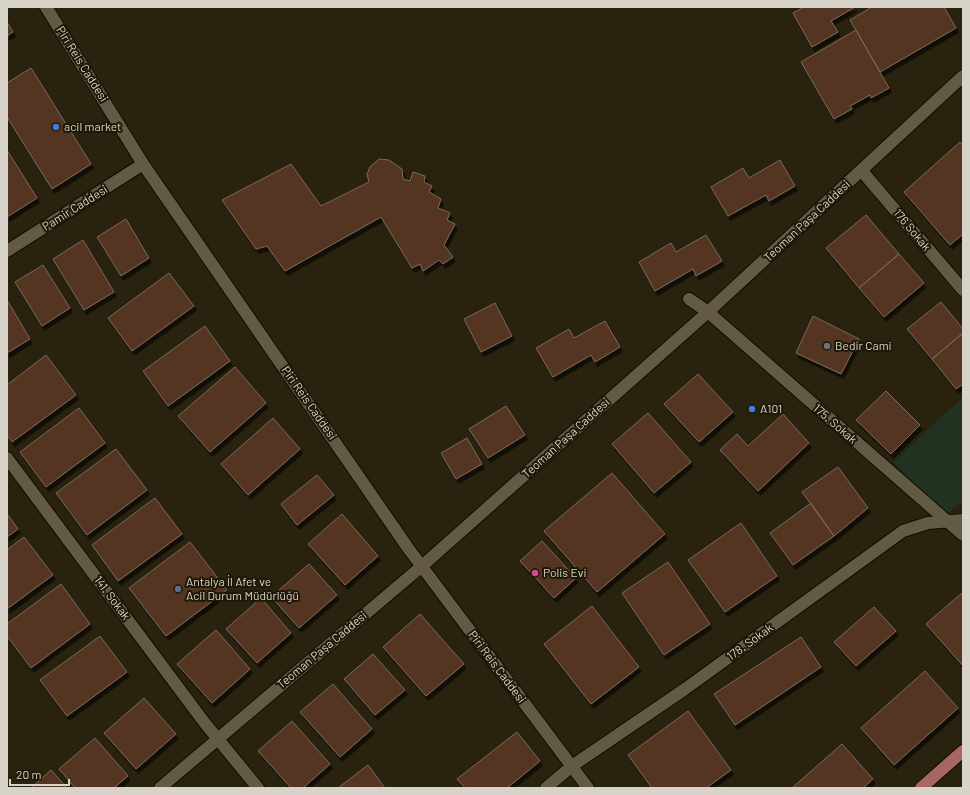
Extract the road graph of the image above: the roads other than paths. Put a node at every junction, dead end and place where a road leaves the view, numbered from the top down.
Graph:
1 (46, 7) edge
2 (963, 76) edge
3 (143, 164) junction
4 (862, 170) junction
5 (7, 251) edge
6 (963, 290) edge
7 (690, 299) dead end
8 (708, 312) junction
9 (7, 458) edge
10 (963, 520) edge
11 (946, 521) junction
12 (963, 535) edge
13 (422, 566) junction
14 (217, 738) junction
15 (963, 751) edge
16 (572, 766) junction
17 (160, 788) edge
18 (258, 788) edge
19 (546, 788) edge
20 (588, 788) edge
21 (921, 788) edge

1 - 3 street, Piri Reis Caddesi
2 - 4 street, Teoman Paşa Caddesi
3 - 5 street, Pamir Caddesi
3 - 13 street, Piri Reis Caddesi
4 - 6 street, 176 Sokak
4 - 8 street, Teoman Paşa Caddesi
7 - 8 street, 175. Sokak
8 - 11 street, 175. Sokak
8 - 13 street, Teoman Paşa Caddesi
9 - 14 street, 141. Sokak
10 - 11 street, 178. Sokak
11 - 12 street, 175. Sokak
11 - 16 street, 178. Sokak
13 - 14 street, Teoman Paşa Caddesi
13 - 16 street, Piri Reis Caddesi
14 - 17 street, Teoman Paşa Caddesi
14 - 18 street, 141. Sokak
15 - 21 main road
16 - 19 street, 178. Sokak
16 - 20 street, Piri Reis Caddesi

